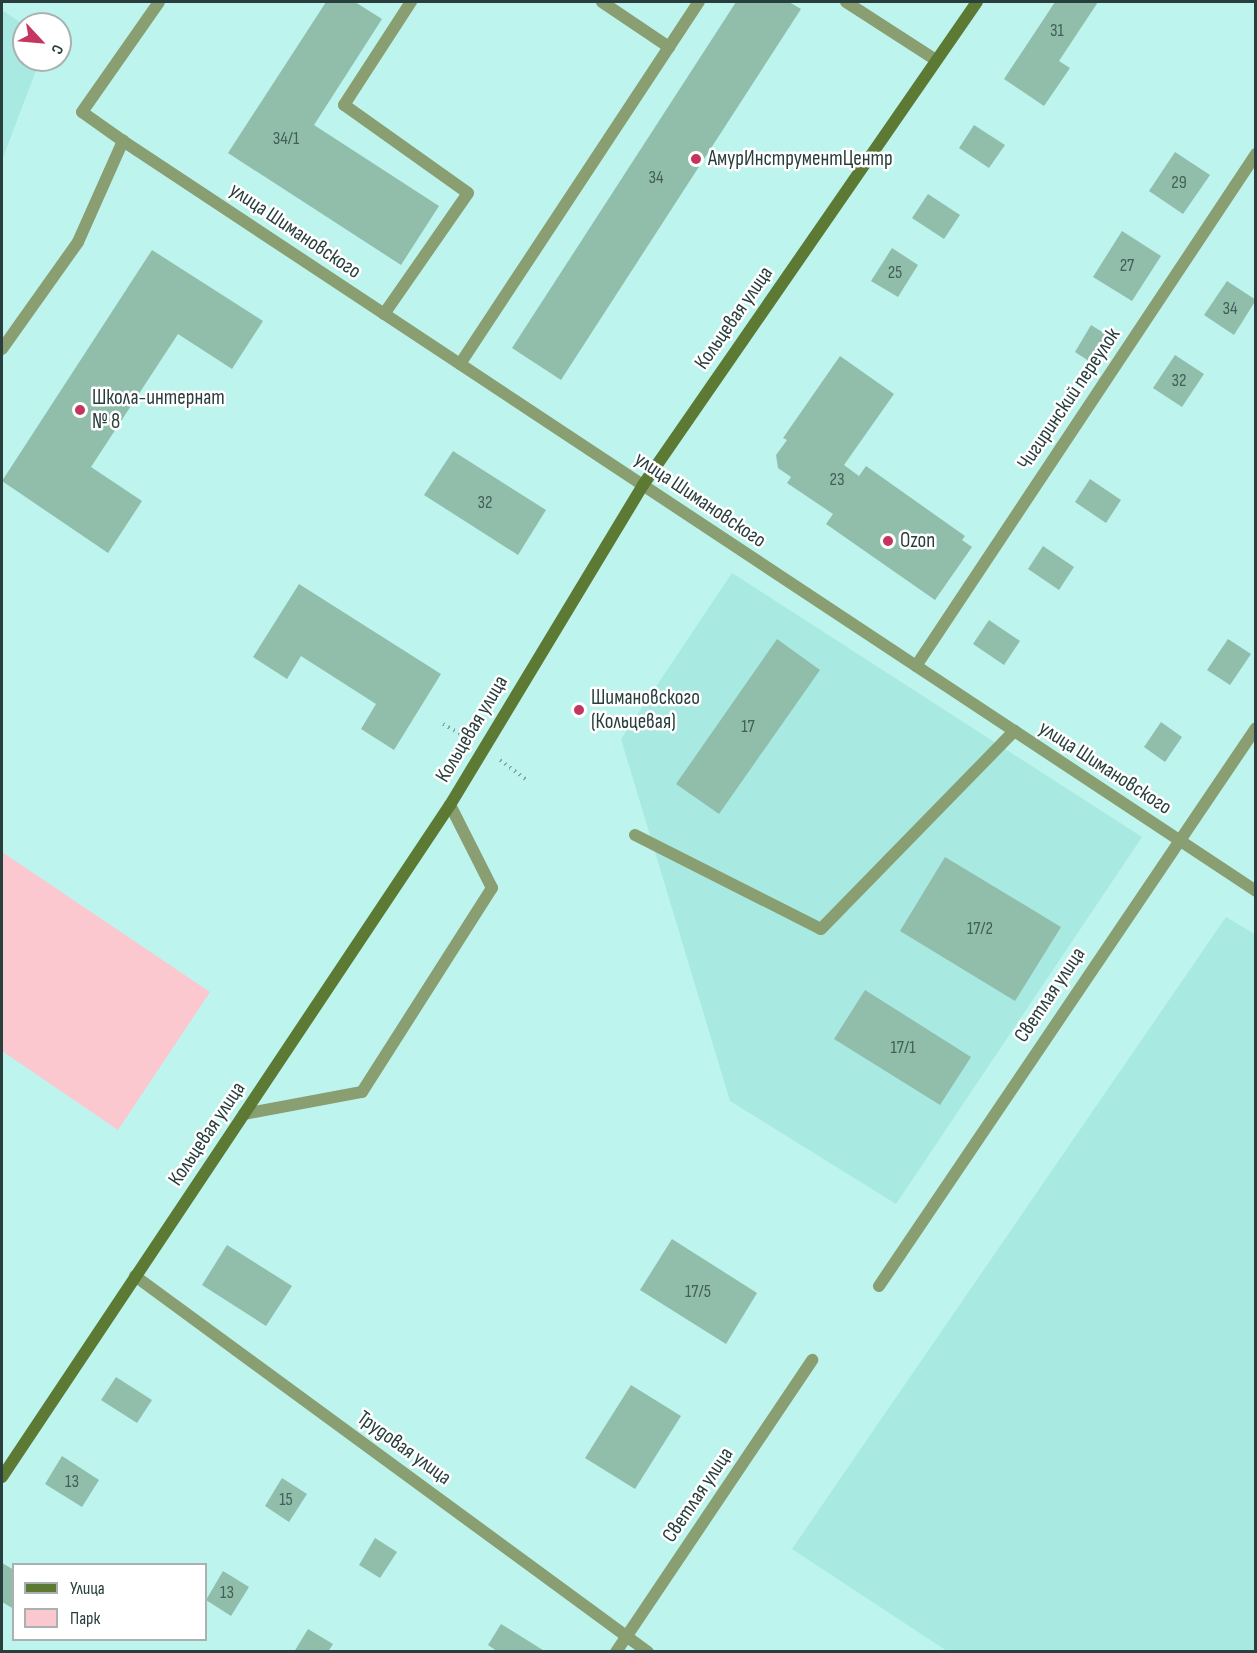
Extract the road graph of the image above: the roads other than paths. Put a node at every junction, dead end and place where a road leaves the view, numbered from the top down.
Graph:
1 (411, 2) edge
2 (602, 2) edge
3 (699, 2) edge
4 (846, 2) edge
5 (977, 2) edge
6 (153, 4) edge
7 (669, 47) junction
8 (936, 60) junction
9 (123, 141) junction
10 (1256, 154) edge
11 (384, 314) junction
12 (2, 349) edge
13 (460, 364) junction
14 (643, 485) junction
15 (916, 666) junction
16 (1256, 728) edge
17 (1014, 731) junction
18 (450, 805) junction
19 (635, 835) dead end
20 (1178, 840) junction
21 (1256, 891) edge
22 (244, 1114) junction
23 (135, 1276) junction
24 (879, 1286) dead end
25 (812, 1360) dead end
26 (2, 1477) edge
27 (627, 1634) junction
28 (616, 1652) edge
29 (648, 1652) edge

1 - 11 street
2 - 7 street
3 - 7 street
4 - 8 street
5 - 8 street, Кольцевая улица
6 - 9 street, улица Шимановского
7 - 13 street
8 - 14 street, Кольцевая улица
9 - 11 street, улица Шимановского
9 - 12 street
10 - 15 street, Чигиринский переулок
11 - 13 street, улица Шимановского
13 - 14 street, улица Шимановского
14 - 15 street, улица Шимановского
14 - 18 street, Кольцевая улица
15 - 17 street, улица Шимановского
16 - 20 street, Светлая улица
17 - 19 street
17 - 20 street, улица Шимановского
18 - 22 street, Кольцевая улица
18 - 22 street
20 - 21 street, улица Шимановского
20 - 24 street, Светлая улица
22 - 23 street, Кольцевая улица
23 - 26 street, Кольцевая улица
23 - 27 street, Трудовая улица
25 - 27 street, Светлая улица
27 - 28 street, Светлая улица
27 - 29 street, Трудовая улица

